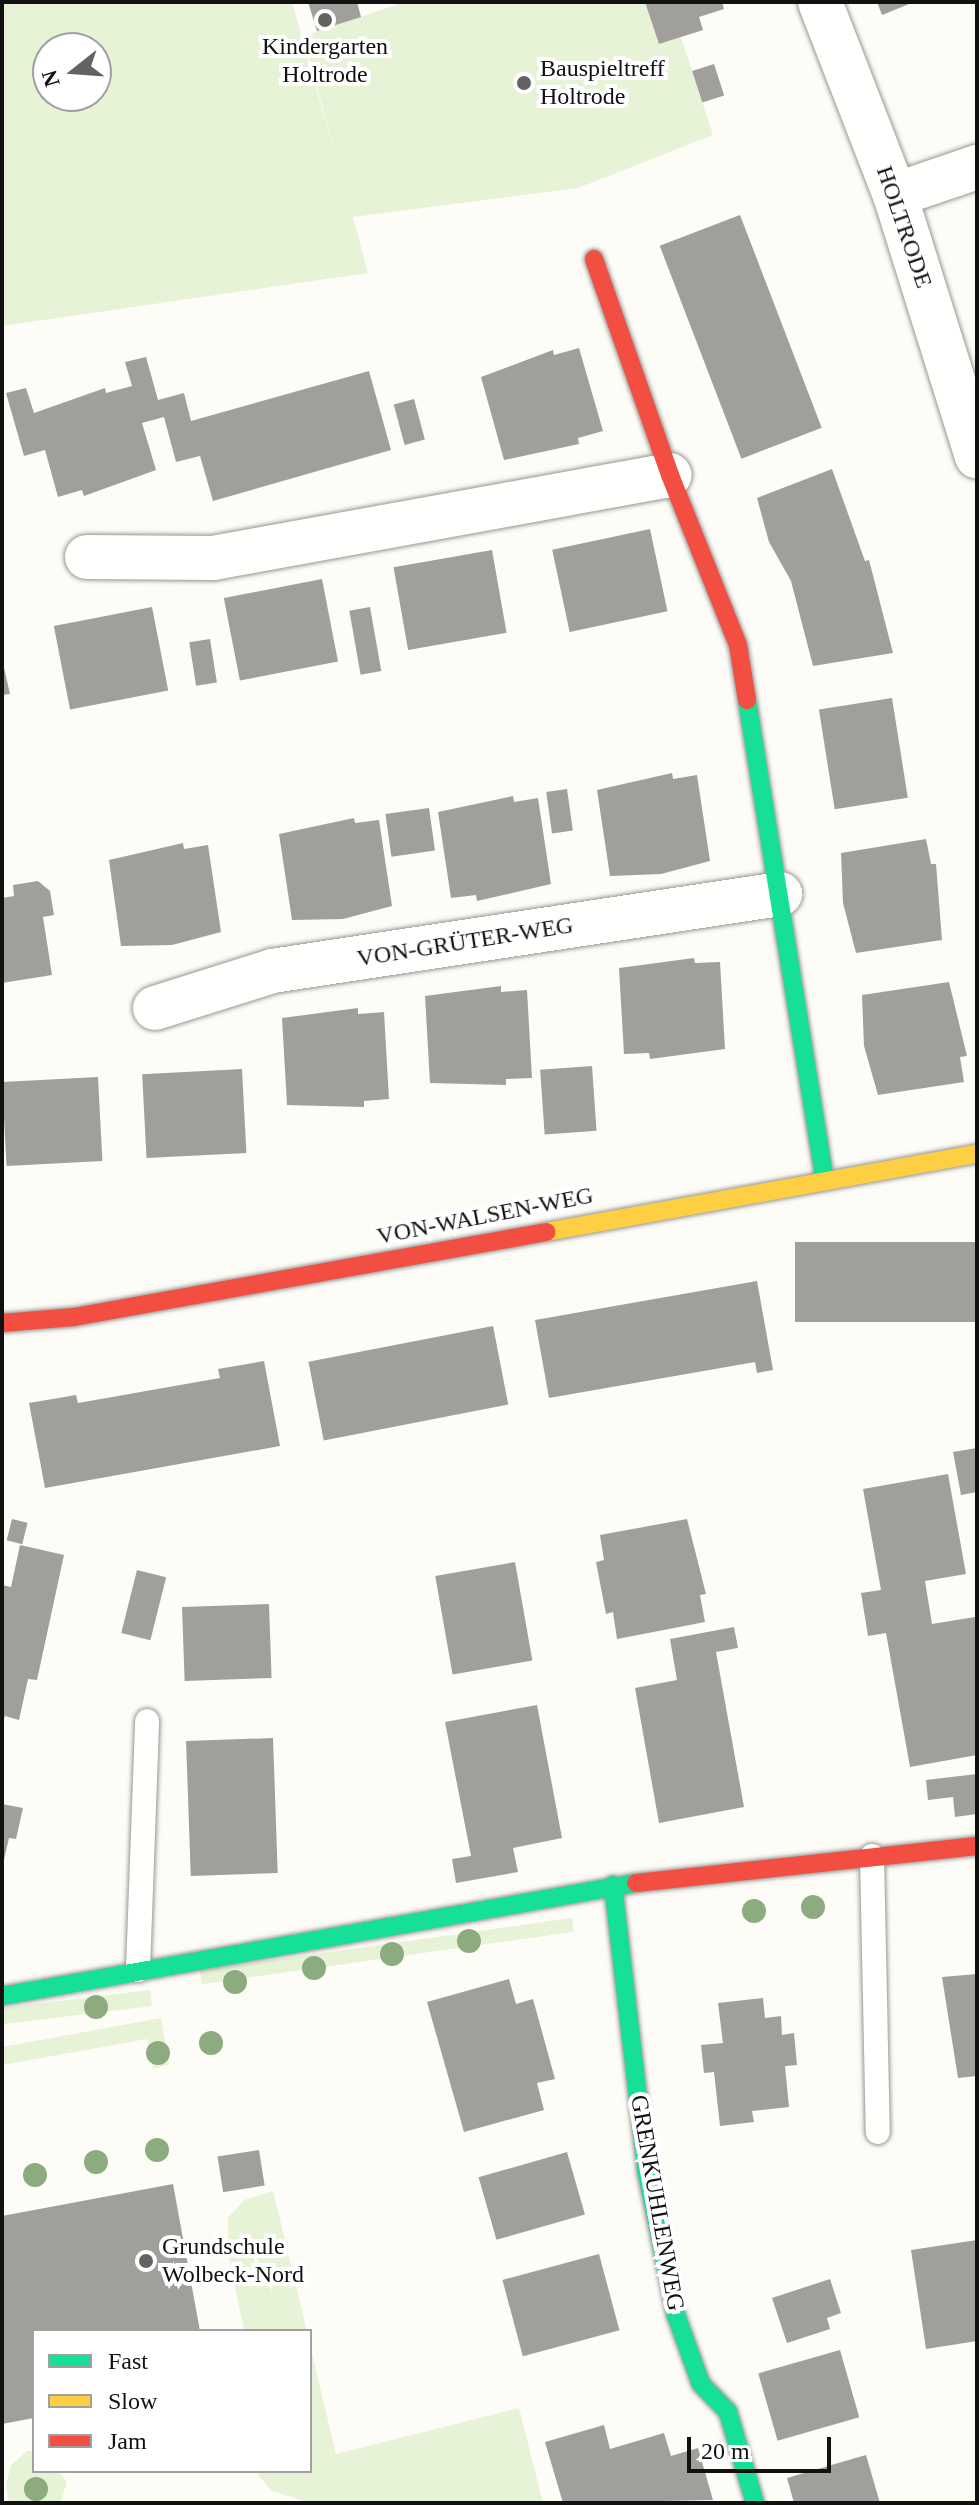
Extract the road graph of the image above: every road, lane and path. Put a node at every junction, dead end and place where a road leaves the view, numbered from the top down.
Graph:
1 (820, 2) edge
2 (977, 167) edge
3 (895, 195) junction
4 (594, 259) dead end
5 (977, 456) edge
6 (670, 475) junction
7 (87, 557) dead end
8 (780, 894) junction
9 (155, 1008) dead end
10 (977, 1154) edge
11 (824, 1178) junction
12 (2, 1323) edge
13 (147, 1721) dead end
14 (977, 1846) edge
15 (872, 1856) junction
16 (613, 1885) junction
17 (138, 1970) junction
18 (2, 1996) edge
19 (878, 2132) dead end
20 (755, 2503) edge

1 - 3 street, HOLTRODE
2 - 3 street
3 - 5 street, HOLTRODE
4 - 6 street
6 - 7 street
6 - 8 street
8 - 9 street, VON-GRÜTER-WEG
8 - 11 street
10 - 11 street, VON-WALSEN-WEG
11 - 12 street, VON-WALSEN-WEG
13 - 17 lane
14 - 15 street
15 - 16 street
15 - 19 lane
16 - 17 street
16 - 20 street, GRENKUHLENWEG
17 - 18 street

